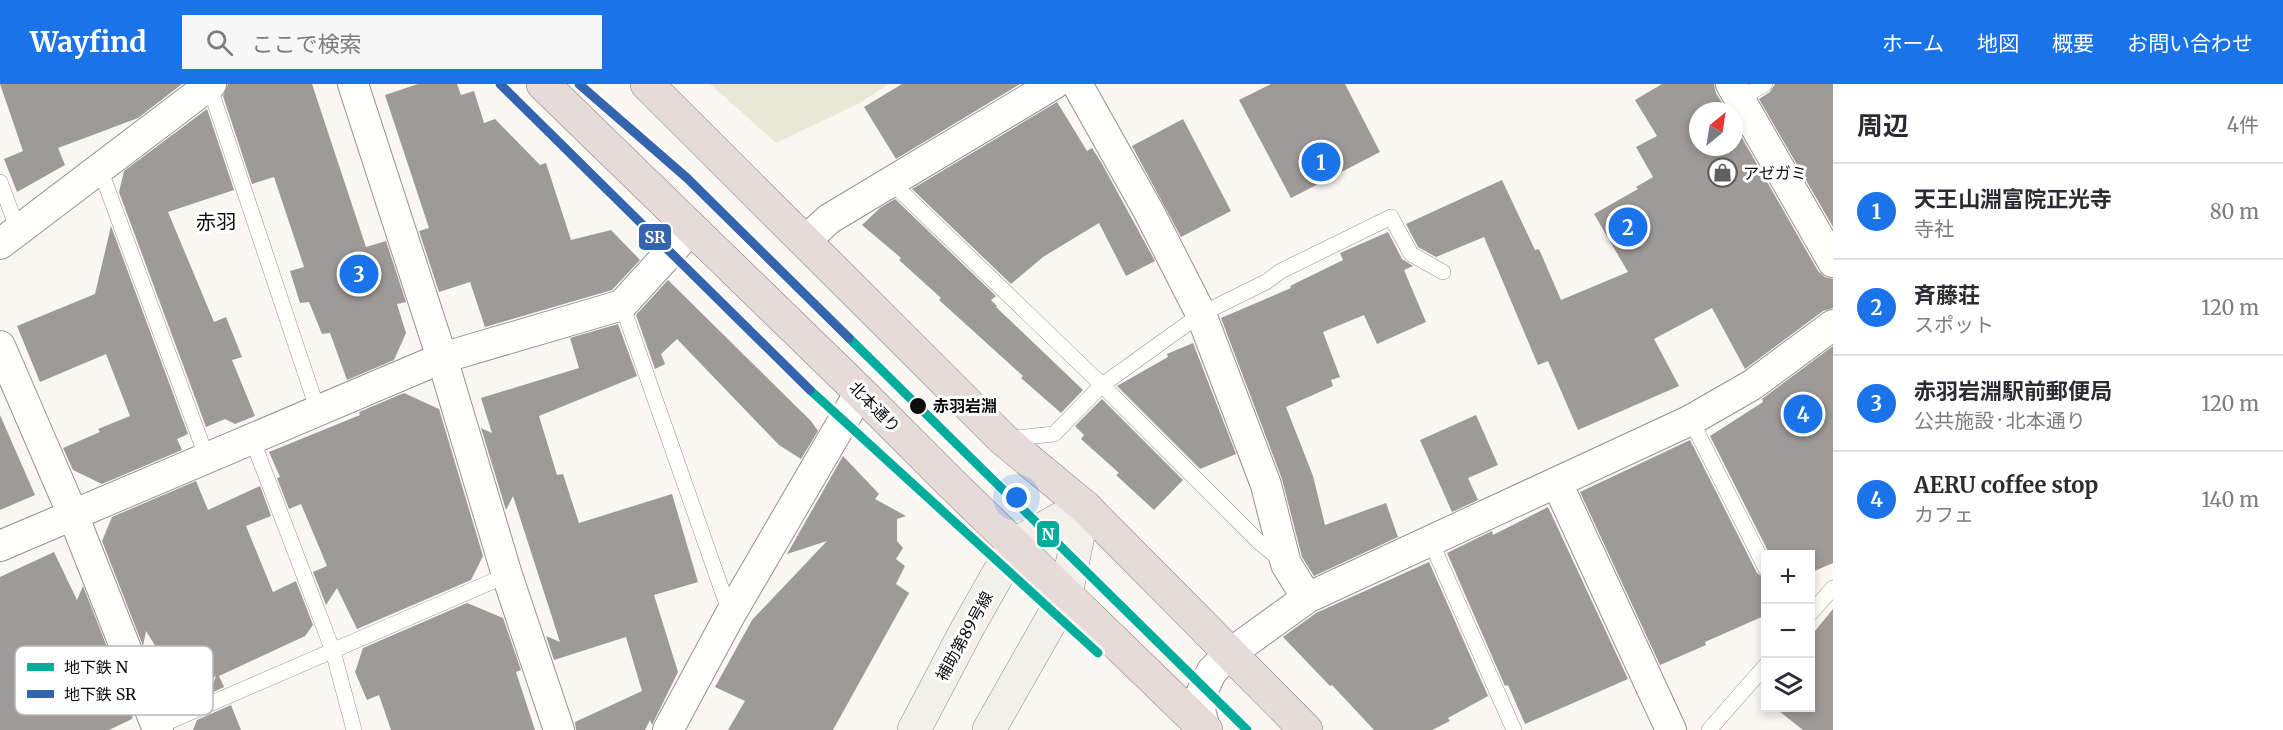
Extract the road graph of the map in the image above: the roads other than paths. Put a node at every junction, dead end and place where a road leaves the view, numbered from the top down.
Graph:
1 (353, 84) edge
2 (543, 84) edge
3 (647, 84) edge
4 (1054, 84) edge
5 (1077, 84) edge
6 (210, 85) edge
7 (1744, 98) edge
8 (100, 169) junction
9 (0, 182) edge
10 (891, 182) junction
11 (693, 228) junction
12 (9, 237) edge
13 (805, 241) junction
14 (1833, 262) edge
15 (1443, 272) dead end
16 (622, 304) junction
17 (1201, 314) junction
18 (1833, 325) edge
19 (0, 346) edge
20 (442, 358) junction
21 (1102, 385) junction
22 (860, 392) junction
23 (318, 411) junction
24 (1691, 420) junction
25 (252, 439) junction
26 (1004, 440) junction
27 (207, 458) junction
28 (1557, 483) junction
29 (1084, 506) junction
30 (73, 515) junction
31 (1431, 542) junction
32 (1015, 544) junction
33 (0, 546) edge
34 (1761, 559) edge
35 (1286, 564) junction
36 (507, 576) junction
37 (1833, 588) edge
38 (1066, 594) junction
39 (1307, 598) junction
40 (1815, 608) edge
41 (730, 615) junction
42 (123, 646) edge
43 (333, 651) junction
44 (1231, 653) junction
45 (1761, 671) edge
46 (213, 703) edge
47 (186, 715) edge
48 (154, 729) edge
49 (1205, 729) edge
50 (354, 730) edge
51 (559, 730) edge
52 (668, 730) edge
53 (914, 730) edge
54 (989, 730) edge
55 (1306, 730) edge
56 (1514, 730) edge
57 (1671, 730) edge
58 (1708, 730) edge

1 - 20 street
2 - 11 highway, 北本通り
3 - 13 highway
4 - 10 street
5 - 17 street
6 - 8 street
6 - 23 lane
7 - 14 street
8 - 12 street
8 - 27 lane
9 - 12 lane
10 - 13 street
10 - 21 lane
11 - 16 street
11 - 22 highway, 北本通り
13 - 26 highway
15 - 17 lane
16 - 20 street
16 - 41 lane
17 - 21 lane
17 - 35 street
18 - 24 street
19 - 30 street
20 - 23 street
20 - 36 street
21 - 26 lane
21 - 35 lane
22 - 32 highway, 北本通り
22 - 41 street
23 - 25 street
24 - 28 street
24 - 34 lane
25 - 27 street
25 - 43 lane
26 - 29 highway
27 - 30 street
28 - 31 street
28 - 57 street
29 - 32 street
29 - 38 street
29 - 44 highway
30 - 33 street
30 - 42 street
31 - 39 street
31 - 56 lane
32 - 38 highway, 北本通り
32 - 53 street, 補助第89号線
35 - 39 street
36 - 43 lane
36 - 51 street
37 - 40 lane
38 - 49 highway, 北本通り
38 - 54 street
39 - 44 street
41 - 52 street
43 - 46 lane
43 - 50 lane
44 - 49 street
44 - 55 highway
45 - 58 lane
47 - 48 lane

